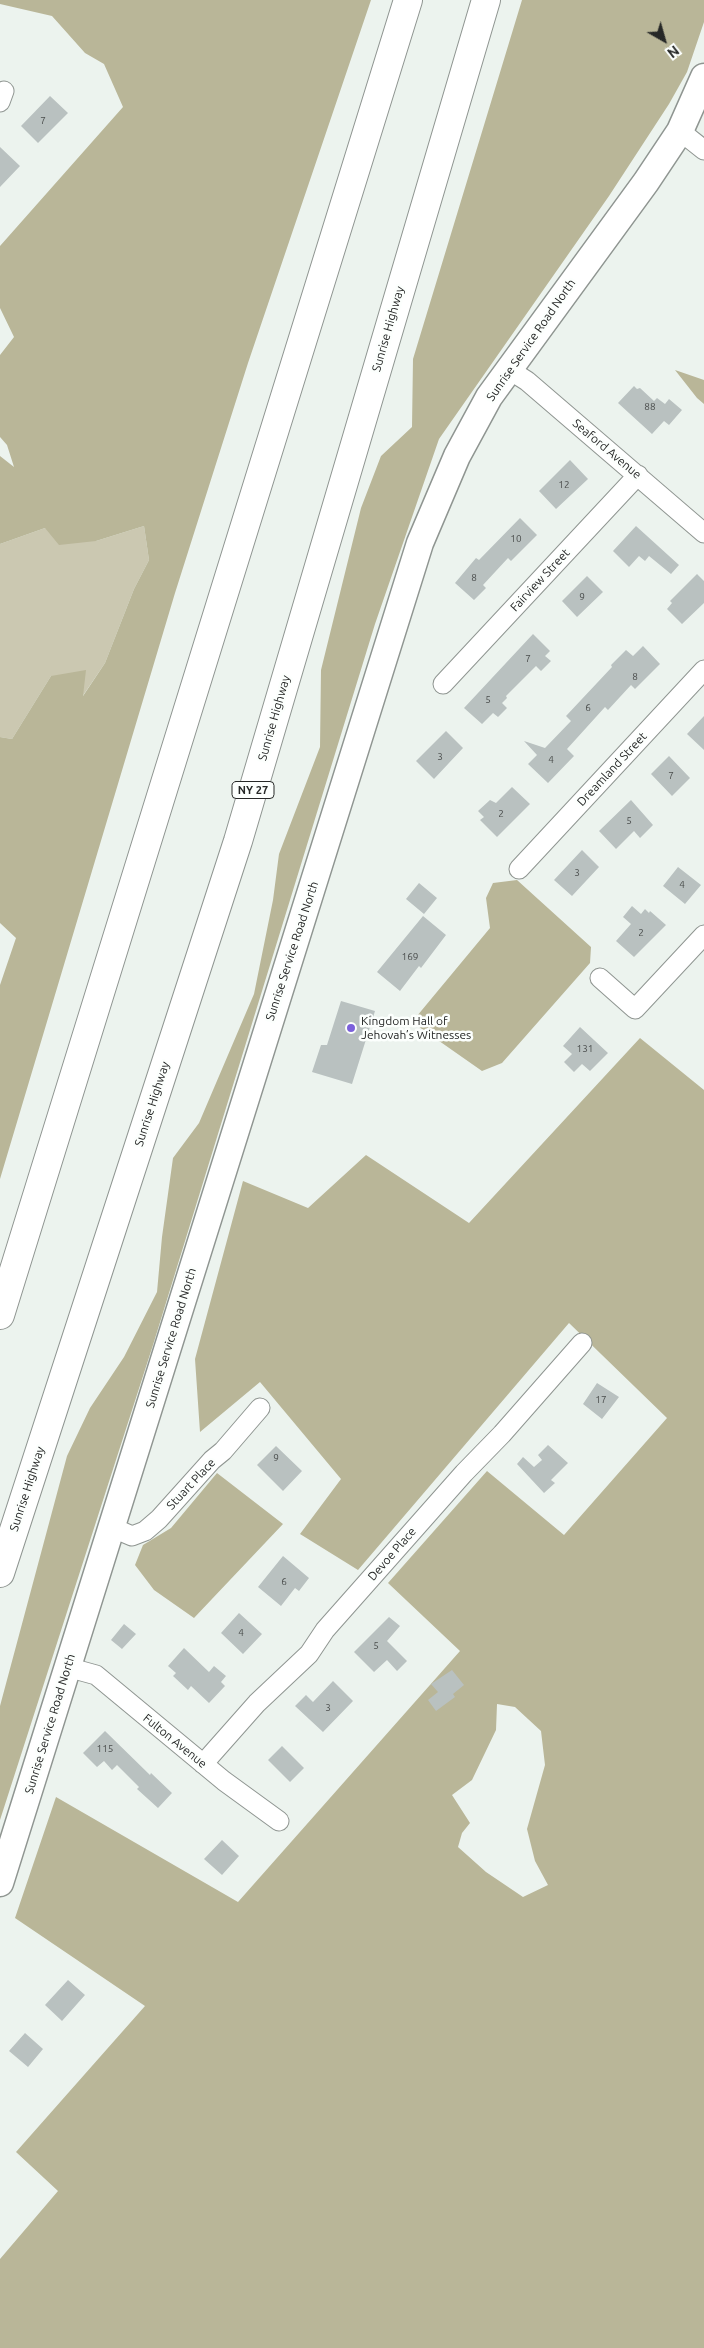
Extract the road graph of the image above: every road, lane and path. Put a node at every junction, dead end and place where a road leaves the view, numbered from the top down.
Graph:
1 (408, 0) edge
2 (486, 0) edge
3 (704, 77) edge
4 (680, 131) junction
5 (704, 150) edge
6 (508, 369) junction
7 (638, 475) junction
8 (704, 533) edge
9 (704, 670) edge
10 (442, 684) dead end
11 (519, 869) dead end
12 (704, 935) edge
13 (600, 978) dead end
14 (0, 1315) edge
15 (582, 1343) dead end
16 (260, 1408) dead end
17 (111, 1527) junction
18 (0, 1573) edge
19 (68, 1667) junction
20 (203, 1764) junction
21 (279, 1821) dead end
22 (0, 1882) edge

1 - 14 highway
2 - 18 highway, Sunrise Highway / NY 27
3 - 4 street, Sunrise Service Road North
4 - 5 street
4 - 6 street, Sunrise Service Road North
6 - 7 street, Seaford Avenue
6 - 17 street, Sunrise Service Road North
7 - 8 street, Seaford Avenue
7 - 10 street, Fairview Street
9 - 11 street, Dreamland Street
12 - 13 street
15 - 20 street, Devoe Place
16 - 17 street, Stuart Place
17 - 19 street, Sunrise Service Road North
19 - 20 street, Fulton Avenue
19 - 22 street, Sunrise Service Road North
20 - 21 street, Fulton Avenue

